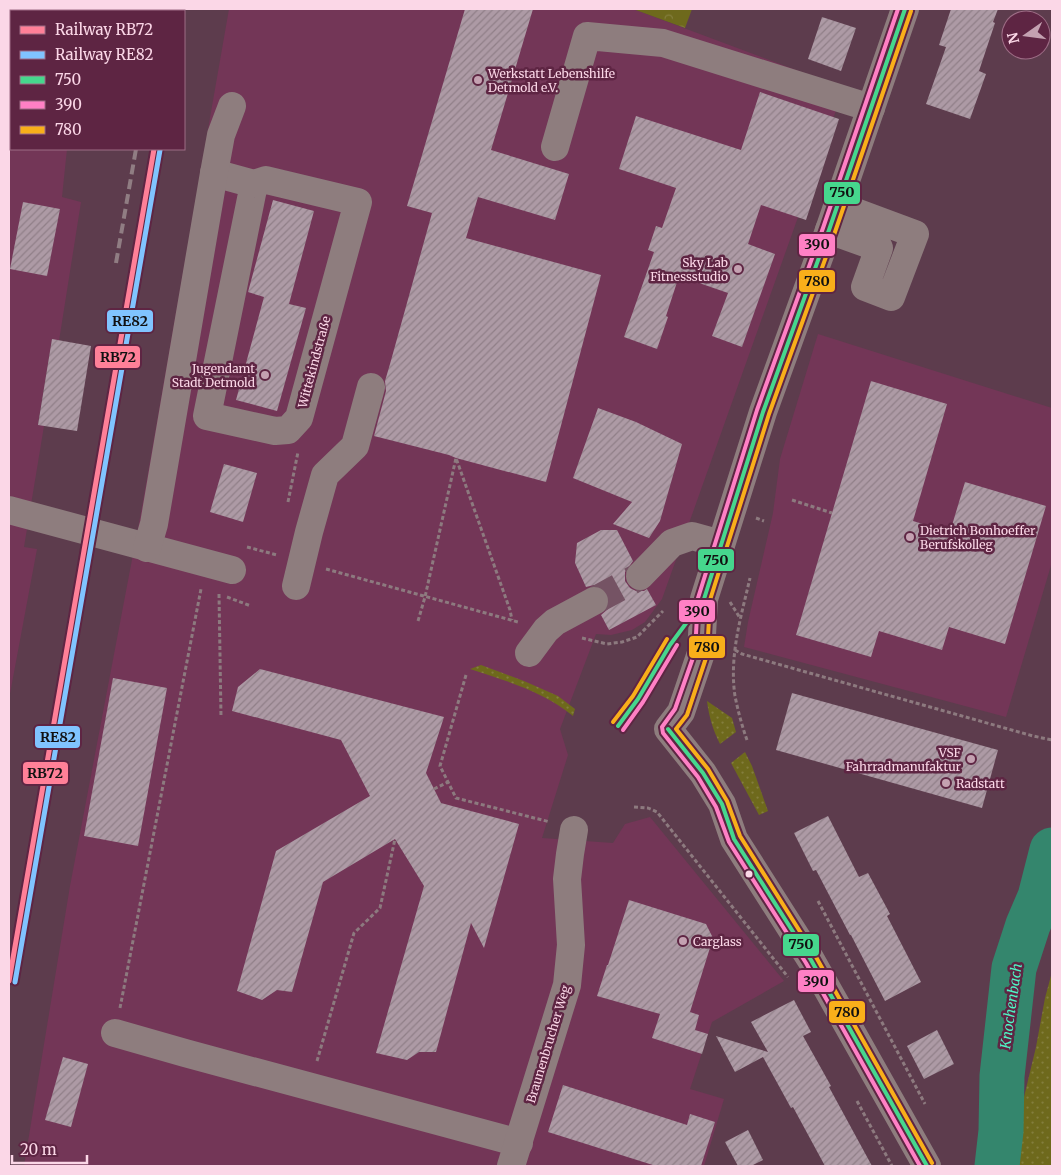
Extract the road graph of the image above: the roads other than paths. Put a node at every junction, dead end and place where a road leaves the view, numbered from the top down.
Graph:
1 (906, 9) edge
2 (232, 106) dead end
3 (871, 108) junction
4 (555, 147) dead end
5 (214, 173) junction
6 (254, 184) junction
7 (833, 217) junction
8 (371, 387) dead end
9 (9, 510) edge
10 (721, 544) junction
11 (147, 548) junction
12 (232, 570) dead end
13 (640, 576) tunnel mouth
14 (296, 586) dead end
15 (594, 601) tunnel mouth
16 (528, 653) dead end
17 (563, 826) road end
18 (115, 1033) road end
19 (515, 1154) edge
20 (927, 1166) edge

1 - 3 street
2 - 5 street
3 - 4 street
3 - 7 street
5 - 6 street, Wittekindstraße
5 - 11 street
6 - 6 street, Wittekindstraße
7 - 7 street
7 - 10 street
8 - 14 street
9 - 11 street
10 - 13 street
10 - 20 street
11 - 12 street
15 - 16 street
17 - 19 street, Braunenbrucher Weg
18 - 19 street

